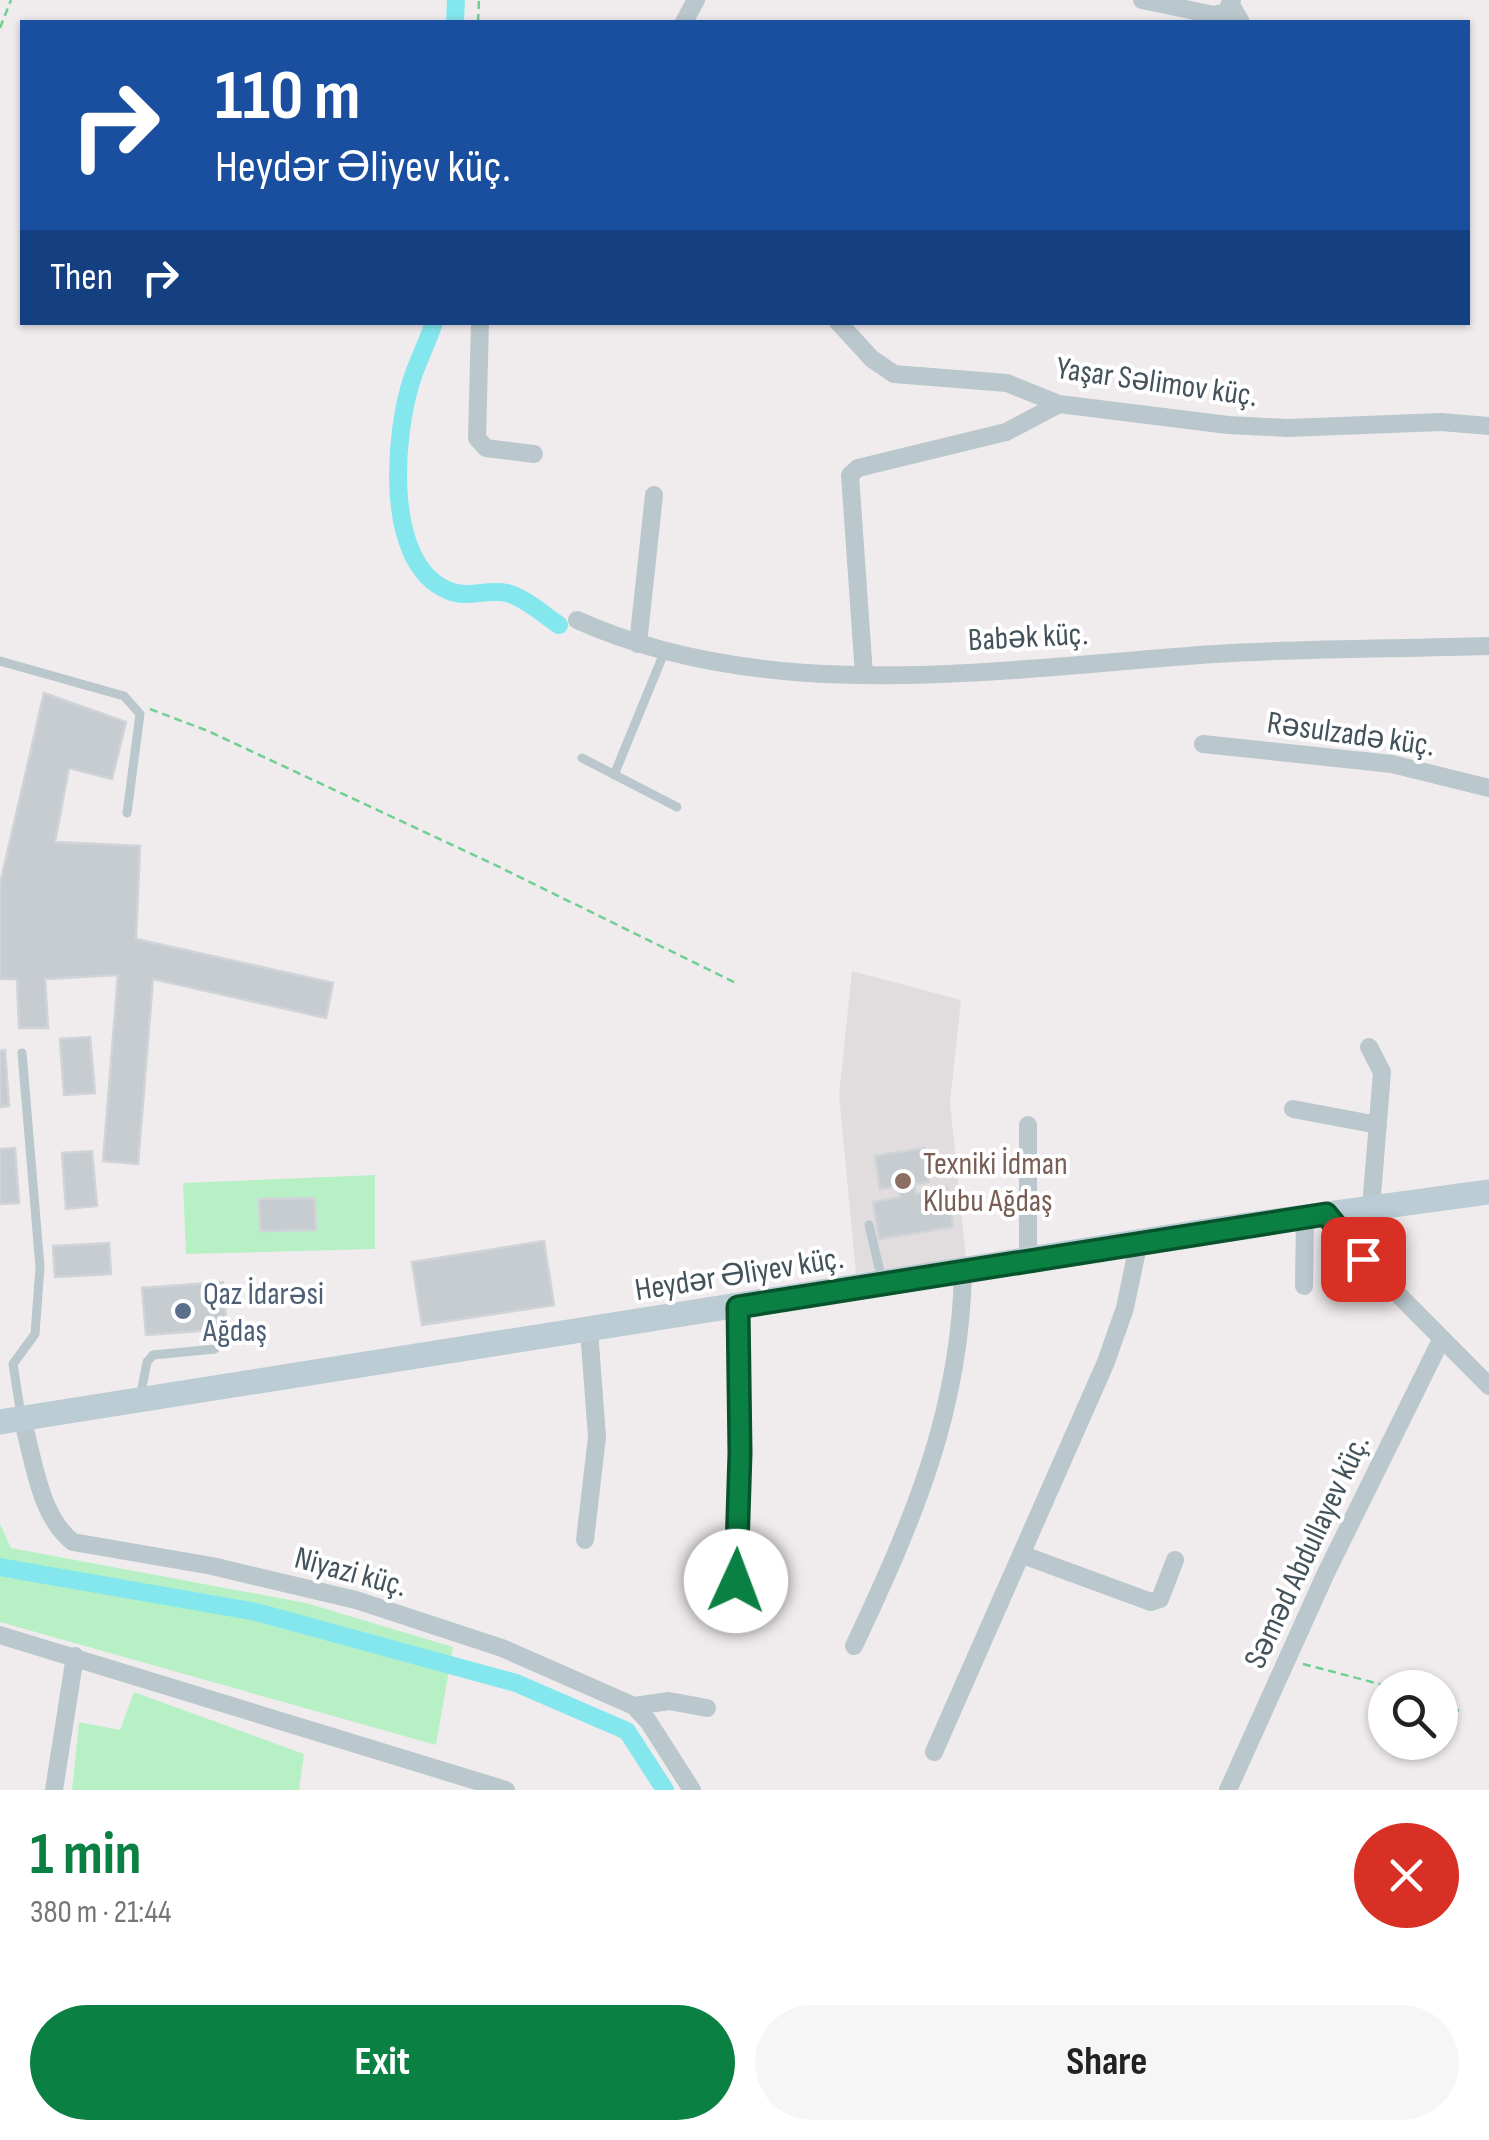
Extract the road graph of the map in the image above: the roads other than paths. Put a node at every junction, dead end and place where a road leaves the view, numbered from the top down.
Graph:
1 (1142, 0) edge
2 (1231, 3) edge
3 (480, 325) edge
4 (841, 325) edge
5 (1059, 404) junction
6 (1489, 426) edge
7 (534, 454) dead end
8 (654, 495) dead end
9 (577, 620) dead end
10 (638, 644) junction
11 (1489, 646) edge
12 (664, 653) junction
13 (0, 661) edge
14 (864, 675) junction
15 (1204, 744) dead end
16 (582, 758) dead end
17 (614, 775) junction
18 (1489, 788) edge
19 (677, 808) dead end
20 (127, 813) dead end
21 (1369, 1047) dead end
22 (22, 1052) dead end
23 (1293, 1109) dead end
24 (1028, 1125) dead end
25 (1378, 1125) junction
26 (1489, 1192) edge
27 (1371, 1208) junction
28 (1315, 1216) junction
29 (869, 1225) dead end
30 (1140, 1242) junction
31 (1028, 1259) junction
32 (963, 1269) junction
33 (883, 1282) junction
34 (1304, 1286) dead end
35 (738, 1307) junction
36 (590, 1330) junction
37 (1441, 1340) junction
38 (215, 1349) dead end
39 (1489, 1386) edge
40 (140, 1400) junction
41 (11, 1420) edge
42 (586, 1540) dead end
43 (1023, 1555) junction
44 (1175, 1560) dead end
45 (736, 1581) dead end
46 (0, 1634) edge
47 (854, 1646) dead end
48 (75, 1656) junction
49 (634, 1706) junction
50 (706, 1708) dead end
51 (934, 1752) dead end
52 (54, 1790) edge
53 (506, 1790) edge
54 (692, 1790) edge
55 (1228, 1790) edge

1 - 2 street
3 - 7 street
4 - 5 street, Yaşar Səlimov küç.
5 - 6 street, Yaşar Səlimov küç.
5 - 14 street
8 - 10 street
9 - 10 street, Babək küç.
10 - 12 street, Babək küç.
11 - 14 street, Babək küç.
12 - 14 street, Babək küç.
12 - 17 lane
13 - 20 lane
15 - 18 street, Rəsulzadə küç.
16 - 17 lane
17 - 19 lane
21 - 25 street
22 - 41 lane
23 - 25 street
24 - 31 street
25 - 27 street
26 - 27 main road, Heydər Əliyev küç.
27 - 28 main road, Heydər Əliyev küç.
28 - 30 main road, Heydər Əliyev küç.
28 - 34 street
28 - 37 street
29 - 33 lane
30 - 31 main road, Heydər Əliyev küç.
30 - 43 street
31 - 32 main road, Heydər Əliyev küç.
32 - 33 main road, Heydər Əliyev küç.
32 - 47 street
33 - 35 main road, Heydər Əliyev küç.
35 - 36 main road, Heydər Əliyev küç.
35 - 45 street
36 - 40 main road, Heydər Əliyev küç.
36 - 42 street
37 - 39 street
37 - 55 street, Səməd Abdullayev küç.
38 - 40 lane
40 - 41 main road, Heydər Əliyev küç.
41 - 49 street, Niyazi küç.
43 - 44 street
43 - 51 street
46 - 48 street
48 - 52 street
48 - 53 street
49 - 50 street
49 - 54 street, Niyazi küç.

